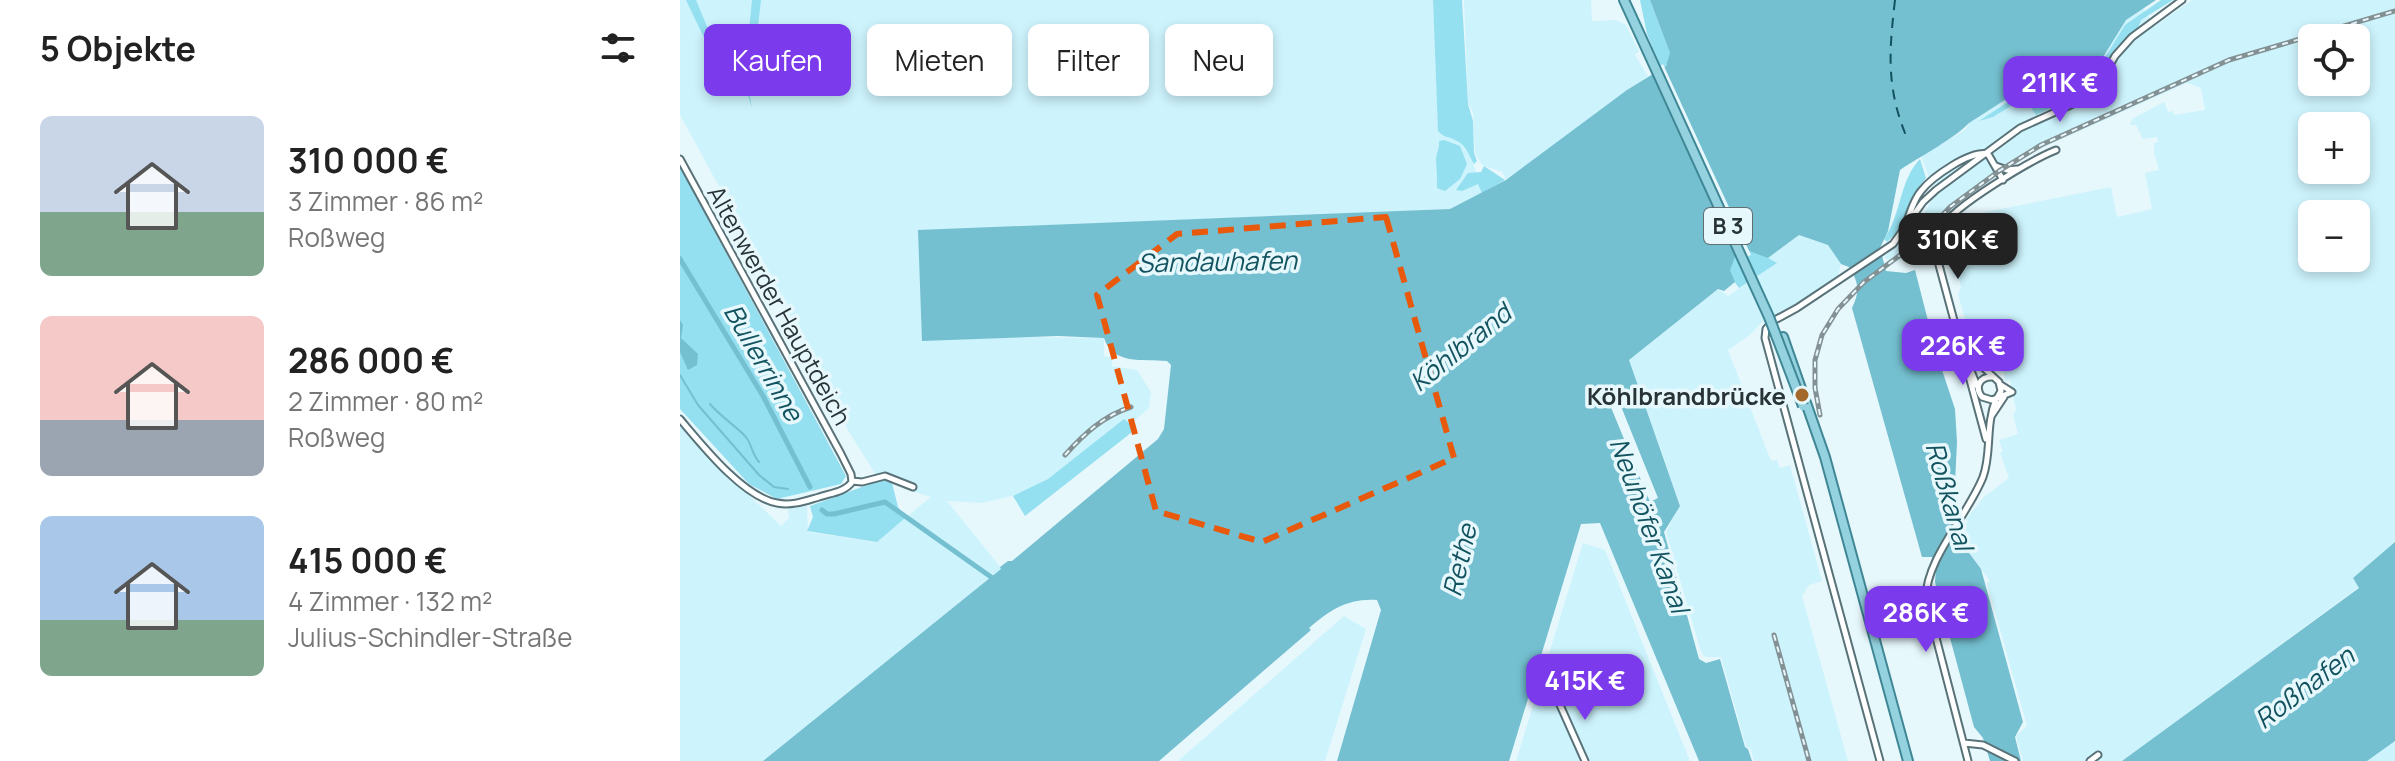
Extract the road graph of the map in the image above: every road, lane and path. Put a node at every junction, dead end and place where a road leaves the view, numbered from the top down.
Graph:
1 (1626, 0) edge
2 (2182, 0) edge
3 (2056, 150) dead end
4 (1988, 154) junction
5 (680, 159) edge
6 (1995, 165) junction
7 (2020, 169) junction
8 (2003, 180) junction
9 (1956, 324) junction
10 (1964, 354) junction
11 (1999, 382) junction
12 (1978, 392) junction
13 (2005, 396) junction
14 (1997, 398) junction
15 (1990, 418) junction
16 (680, 419) edge
17 (1983, 431) junction
18 (1986, 442) junction
19 (852, 481) junction
20 (913, 487) dead end
21 (1556, 696) dead end
22 (1964, 743) junction
23 (2098, 755) dead end
24 (1585, 761) edge
25 (1880, 761) edge
26 (1906, 761) edge
27 (1968, 761) edge
28 (2015, 761) edge
29 (2090, 761) edge

1 - 26 main road, B 3, bridge
2 - 4 street
3 - 7 street
4 - 6 street
4 - 25 street
5 - 19 street, Altenwerder Hauptdeich
6 - 7 street
6 - 8 street
7 - 8 street
8 - 9 street
9 - 10 street
9 - 11 street
10 - 12 street
10 - 17 street
11 - 12 street
11 - 13 street
11 - 14 street
12 - 14 street
12 - 17 street
13 - 14 street
13 - 15 street
14 - 15 street
15 - 18 street
16 - 19 street
17 - 18 street
18 - 22 street
19 - 20 street
21 - 24 street
22 - 27 street
22 - 28 street
23 - 29 street

